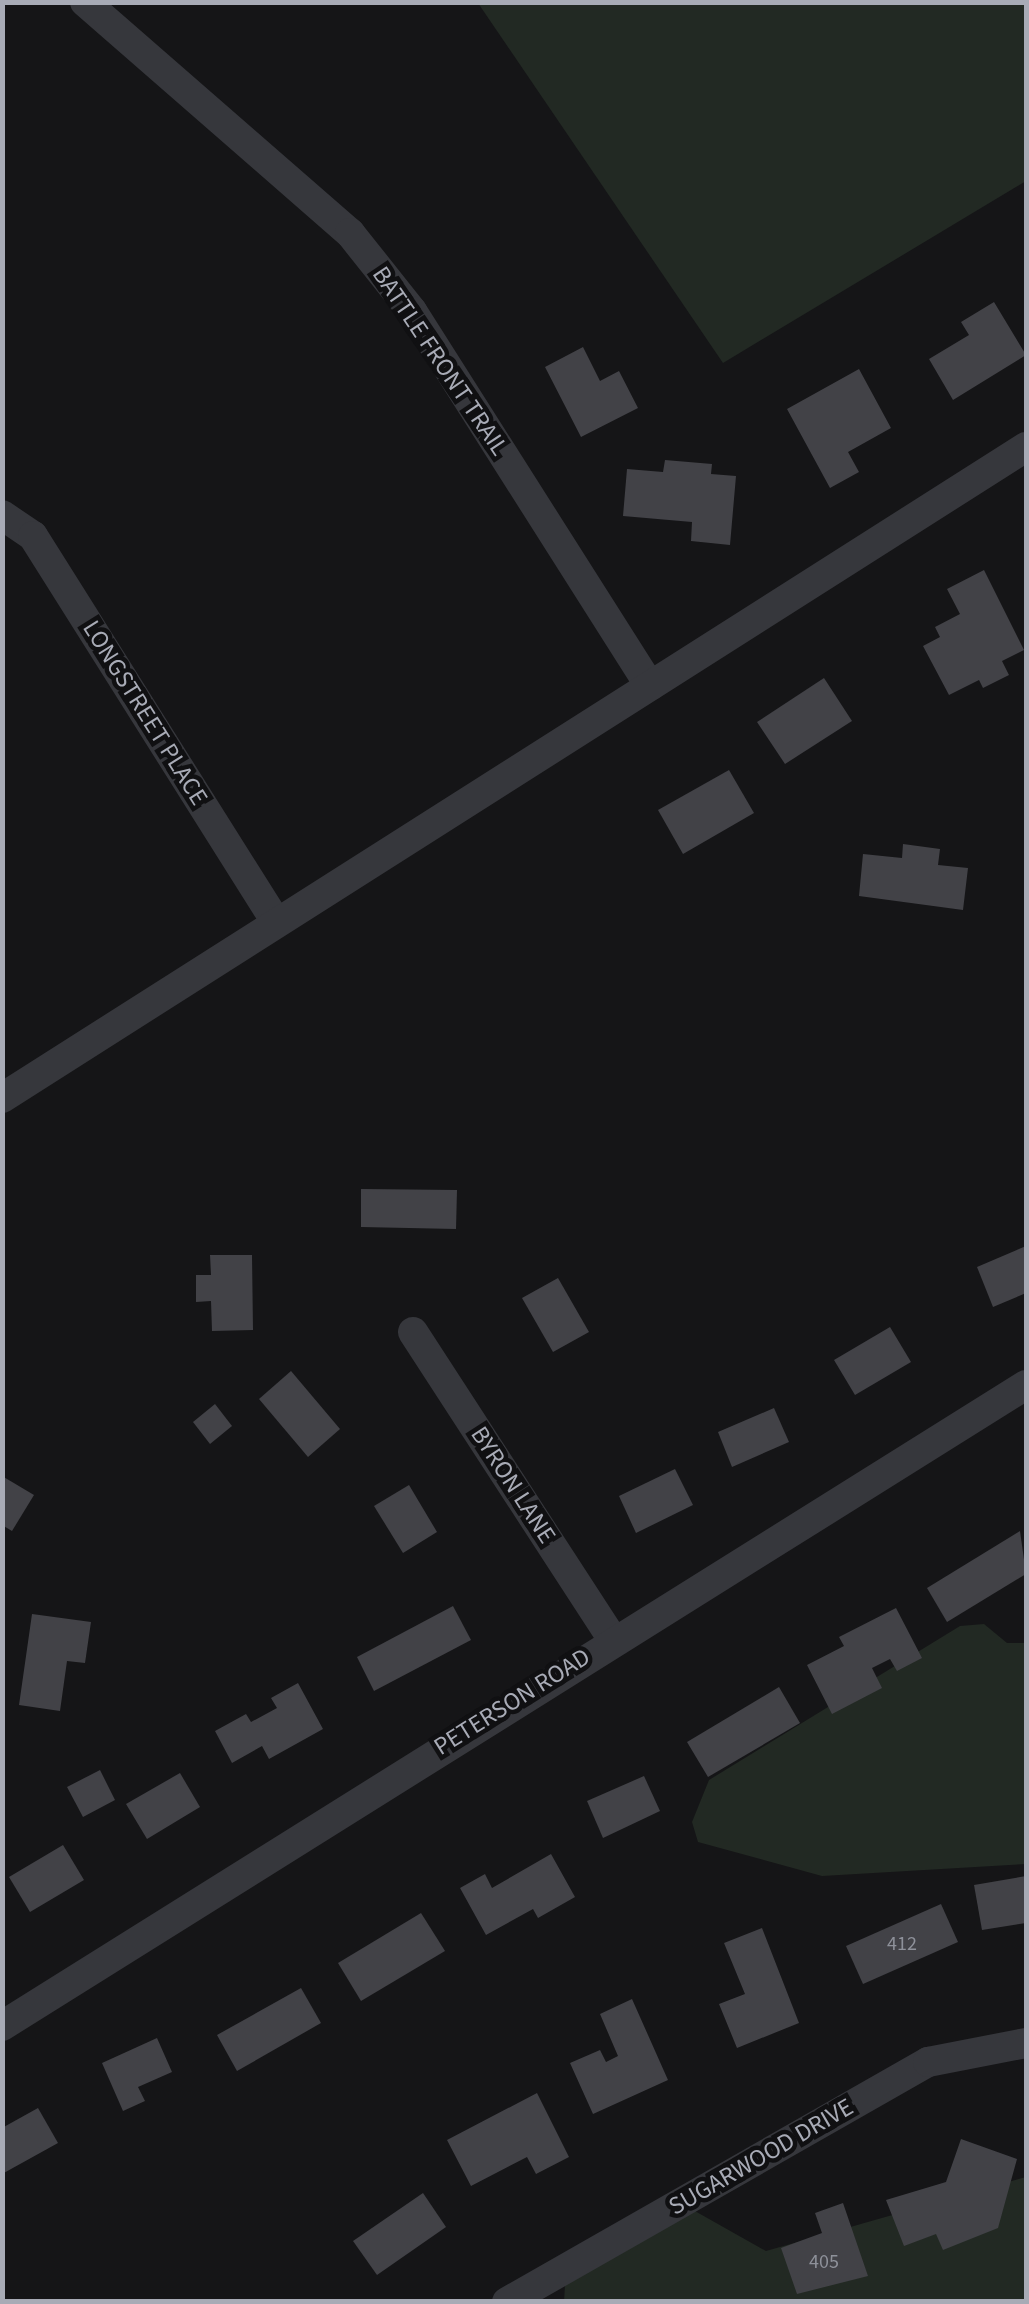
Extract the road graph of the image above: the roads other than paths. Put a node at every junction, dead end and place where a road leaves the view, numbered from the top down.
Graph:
1 (85, 2) edge
2 (1026, 448) edge
3 (2, 515) edge
4 (650, 686) junction
5 (276, 922) junction
6 (2, 1098) edge
7 (414, 1332) dead end
8 (1026, 1385) edge
9 (612, 1639) junction
10 (2, 2026) edge
11 (1026, 2043) edge
12 (509, 2301) edge

1 - 4 street, BATTLE FRONT TRAIL
2 - 4 street
3 - 5 street, LONGSTREET PLACE
4 - 5 street
5 - 6 street
7 - 9 street, BYRON LANE
8 - 9 street, PETERSON ROAD
9 - 10 street, PETERSON ROAD
11 - 12 street, SUGARWOOD DRIVE

